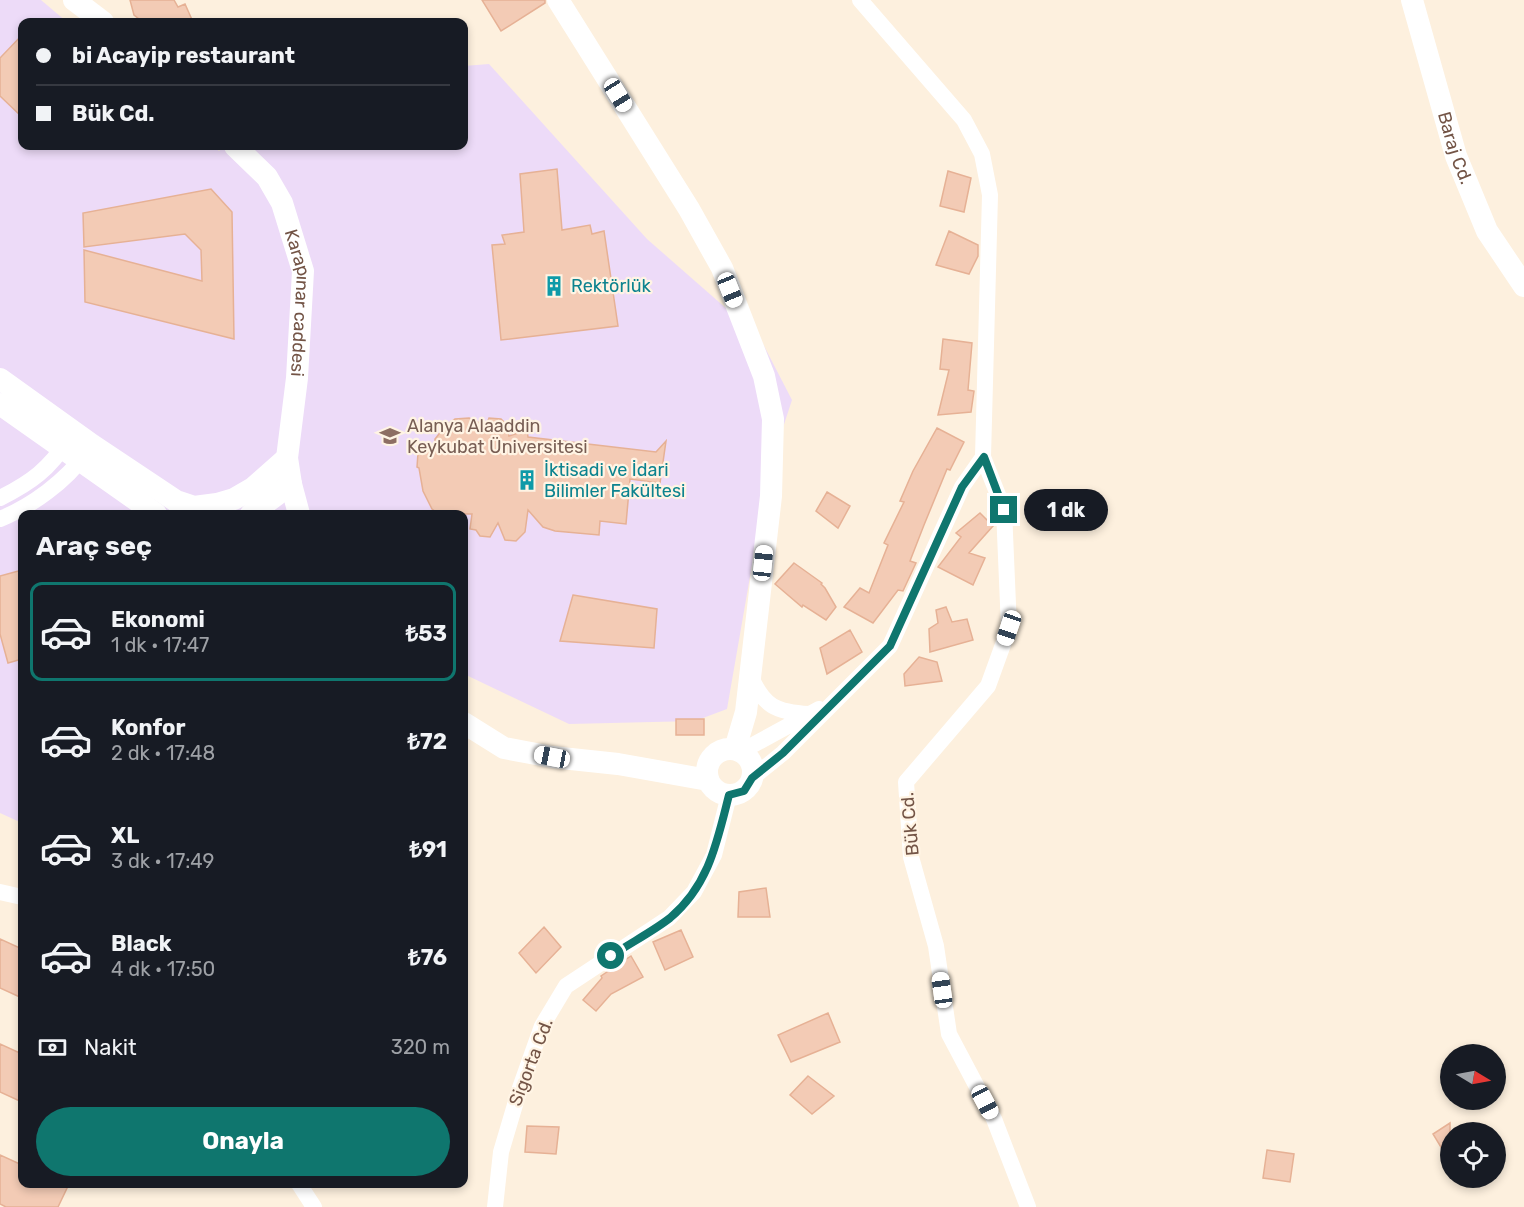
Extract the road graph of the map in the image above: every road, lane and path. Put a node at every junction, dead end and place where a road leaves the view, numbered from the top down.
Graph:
1 (74, 0) edge
2 (558, 0) edge
3 (860, 0) edge
4 (1412, 0) edge
5 (98, 18) edge
6 (239, 150) edge
7 (1524, 286) edge
8 (0, 379) edge
9 (0, 404) edge
10 (77, 446) junction
11 (984, 457) junction
12 (287, 458) junction
13 (291, 484) junction
14 (0, 498) edge
15 (19, 510) edge
16 (151, 510) edge
17 (256, 510) edge
18 (298, 510) edge
19 (18, 511) edge
20 (0, 519) edge
21 (750, 675) junction
22 (840, 696) junction
23 (809, 714) junction
24 (468, 725) edge
25 (724, 758) junction
26 (752, 778) junction
27 (729, 795) junction
28 (0, 892) edge
29 (18, 896) edge
30 (302, 1188) edge
31 (498, 1189) junction
32 (314, 1207) edge
33 (488, 1207) edge
34 (495, 1207) edge
35 (507, 1207) edge
36 (1028, 1207) edge

1 - 5 street
2 - 21 street
3 - 11 street
4 - 7 street, Baraj Cd.
6 - 12 street, Karapınar caddesi
8 - 10 street
9 - 10 street
10 - 12 street
10 - 14 street
10 - 15 street
10 - 16 street
11 - 22 street
11 - 36 street, Bük Cd.
12 - 13 street, Karapınar caddesi
13 - 17 street
13 - 18 street, Karapınar caddesi
19 - 20 street
21 - 23 street
21 - 25 street
22 - 23 street
22 - 26 street
23 - 25 street
24 - 25 street
25 - 26 street
25 - 27 street
26 - 27 street
27 - 31 street, Sigorta Cd.
28 - 29 street
30 - 32 street
31 - 33 street
31 - 34 street, Sigorta Cd.
31 - 35 street

